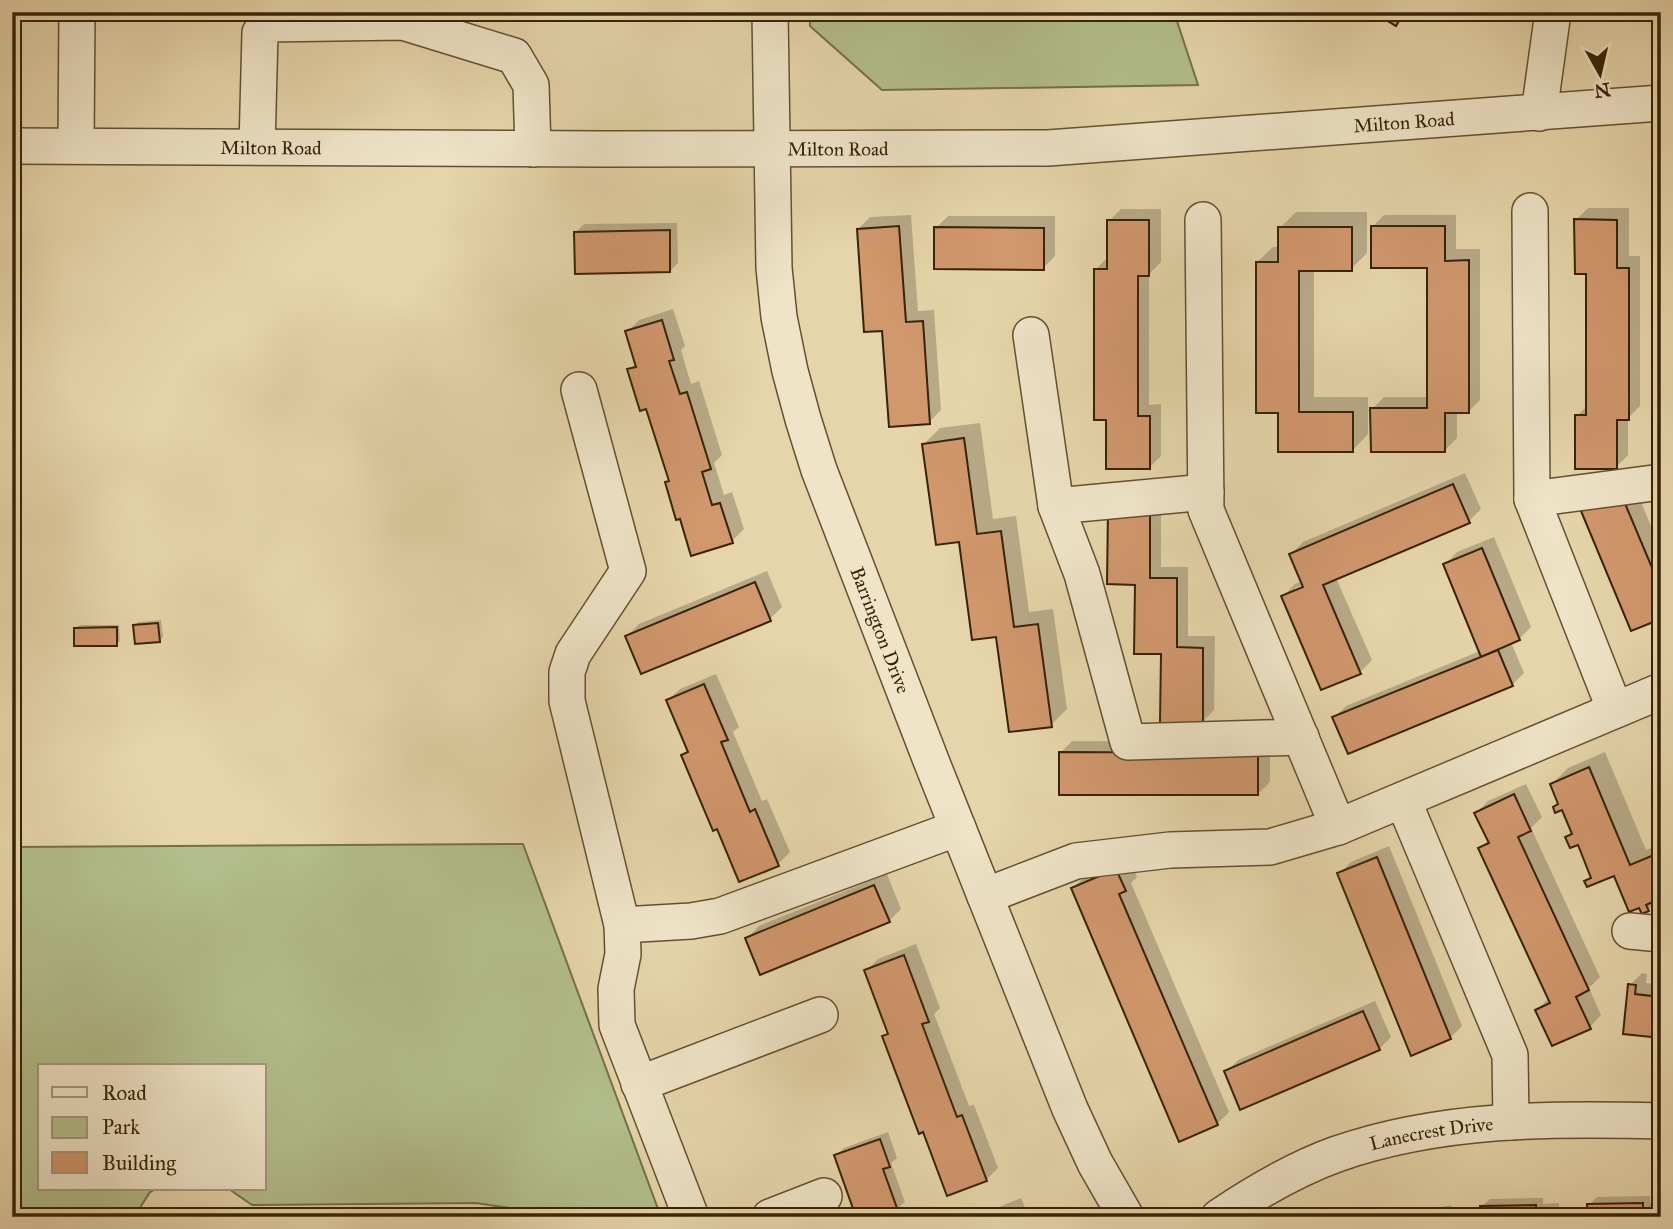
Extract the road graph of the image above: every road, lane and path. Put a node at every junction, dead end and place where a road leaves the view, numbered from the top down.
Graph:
1 (77, 12) edge
2 (770, 12) edge
3 (1553, 12) edge
4 (1661, 103) edge
5 (1539, 113) junction
6 (12, 146) edge
7 (76, 146) junction
8 (257, 147) junction
9 (533, 149) junction
10 (772, 149) junction
11 (1530, 211) dead end
12 (1203, 219) dead end
13 (1031, 335) dead end
14 (579, 390) dead end
15 (1661, 481) edge
16 (1206, 492) junction
17 (1532, 499) junction
18 (1056, 506) junction
19 (1661, 691) edge
20 (1615, 710) junction
21 (1301, 737) junction
22 (1403, 800) junction
23 (1338, 827) junction
24 (958, 828) junction
25 (985, 896) junction
26 (622, 925) junction
27 (820, 1015) dead end
28 (639, 1084) junction
29 (1661, 1121) edge
30 (1511, 1122) junction
31 (824, 1196) dead end
32 (691, 1217) edge
33 (770, 1217) edge
34 (1126, 1217) edge
35 (1219, 1217) edge

1 - 7 street
2 - 10 street, Barrington Drive
3 - 5 street
4 - 5 street, Milton Road
5 - 10 street, Milton Road
6 - 7 street, Milton Road
7 - 8 street, Milton Road
8 - 9 street, Milton Road
8 - 9 street
9 - 10 street, Milton Road
10 - 24 street, Barrington Drive
11 - 17 street
12 - 16 street
13 - 18 street
14 - 26 street
15 - 17 street
16 - 18 street
16 - 21 street
17 - 20 street
18 - 21 street
19 - 20 street
20 - 22 street
21 - 23 street
22 - 23 street
22 - 30 street
23 - 25 street
24 - 25 street, Barrington Drive
24 - 26 street
25 - 34 street, Barrington Drive
26 - 28 street
27 - 28 street
28 - 32 street
29 - 30 street, Lanecrest Drive
30 - 35 street, Lanecrest Drive
31 - 33 street

